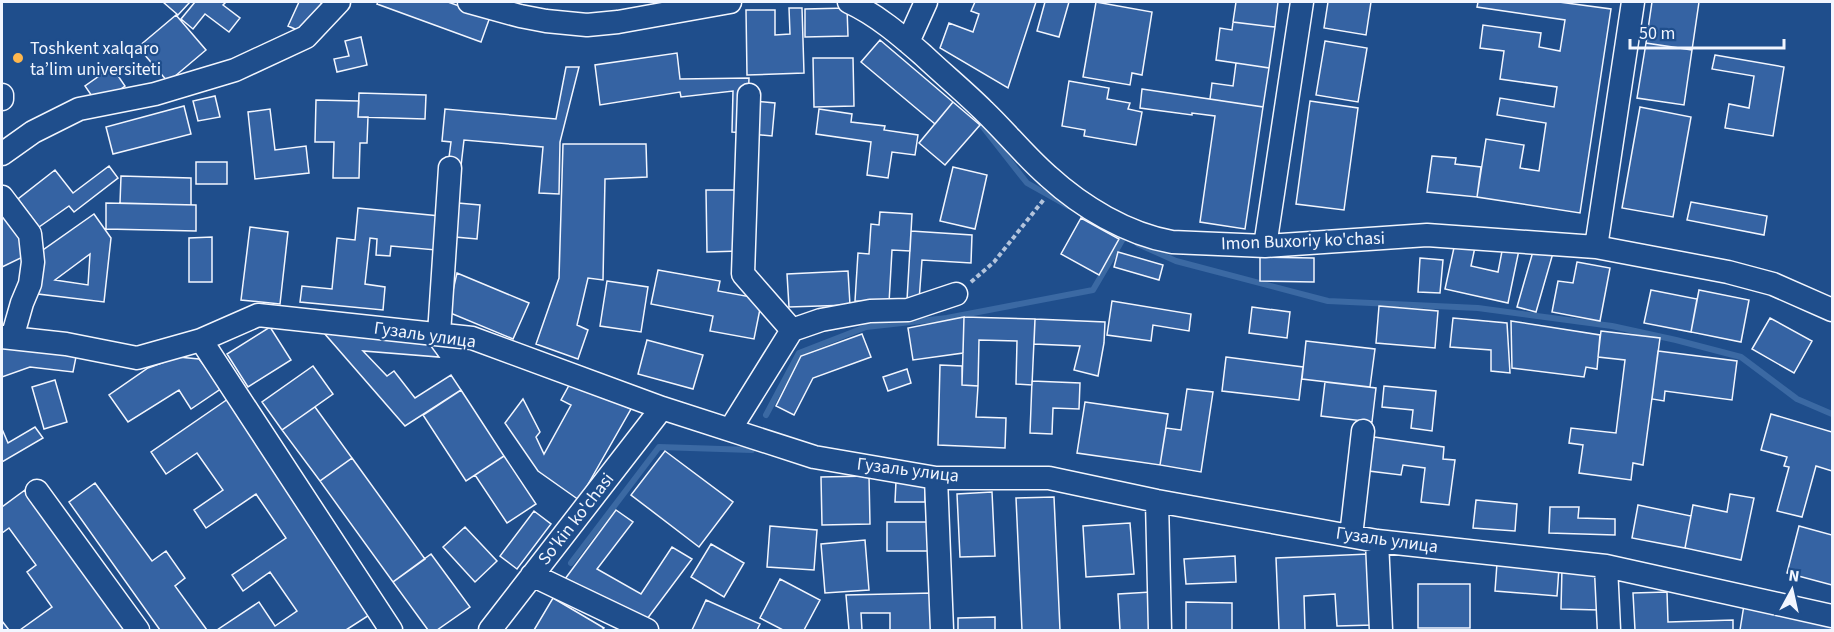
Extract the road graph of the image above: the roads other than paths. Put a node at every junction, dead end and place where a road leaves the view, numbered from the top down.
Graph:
1 (339, 2) edge
2 (469, 2) edge
3 (730, 2) edge
4 (849, 2) edge
5 (926, 2) edge
6 (1302, 2) edge
7 (1633, 2) edge
8 (908, 42) junction
9 (2, 94) edge
10 (749, 95) dead end
11 (2, 99) edge
12 (2, 154) edge
13 (450, 168) dead end
14 (2, 197) edge
15 (1265, 246) junction
16 (1596, 247) junction
17 (956, 294) road end
18 (1833, 310) edge
19 (792, 330) junction
20 (439, 334) junction
21 (7, 337) edge
22 (201, 340) junction
23 (662, 408) junction
24 (731, 428) junction
25 (1363, 430) dead end
26 (936, 478) junction
27 (38, 491) dead end
28 (1157, 501) junction
29 (1351, 536) junction
30 (1377, 541) junction
31 (1606, 567) junction
32 (532, 575) junction
33 (1833, 616) edge
34 (138, 630) edge
35 (391, 630) edge
36 (490, 630) edge
37 (648, 630) edge
38 (942, 630) edge
39 (1160, 630) edge
40 (1381, 630) edge
41 (1609, 630) edge

1 - 12 street
2 - 3 street
4 - 8 street, Imon Buxoriy ko'chasi
5 - 8 street
6 - 15 street
7 - 16 street
8 - 15 street, Imon Buxoriy ko'chasi
9 - 11 street
10 - 19 street
13 - 20 street
14 - 21 street
15 - 16 street, Imon Buxoriy ko'chasi
16 - 18 street, Imon Buxoriy ko'chasi
17 - 19 street
19 - 24 street
20 - 22 street, Гузаль улица
20 - 23 street, Гузаль улица
21 - 22 street, Гузаль улица
22 - 35 street
23 - 24 street, Гузаль улица
23 - 32 street, So'kin ko'chasi
24 - 26 street, Гузаль улица
25 - 29 street
26 - 28 street, Гузаль улица
26 - 38 street
27 - 34 street
28 - 29 street, Гузаль улица
28 - 39 street
29 - 30 street, Гузаль улица
30 - 31 street, Гузаль улица
30 - 40 street
31 - 33 street, Гузаль улица
31 - 41 street
32 - 36 street, So'kin ko'chasi
32 - 37 street

